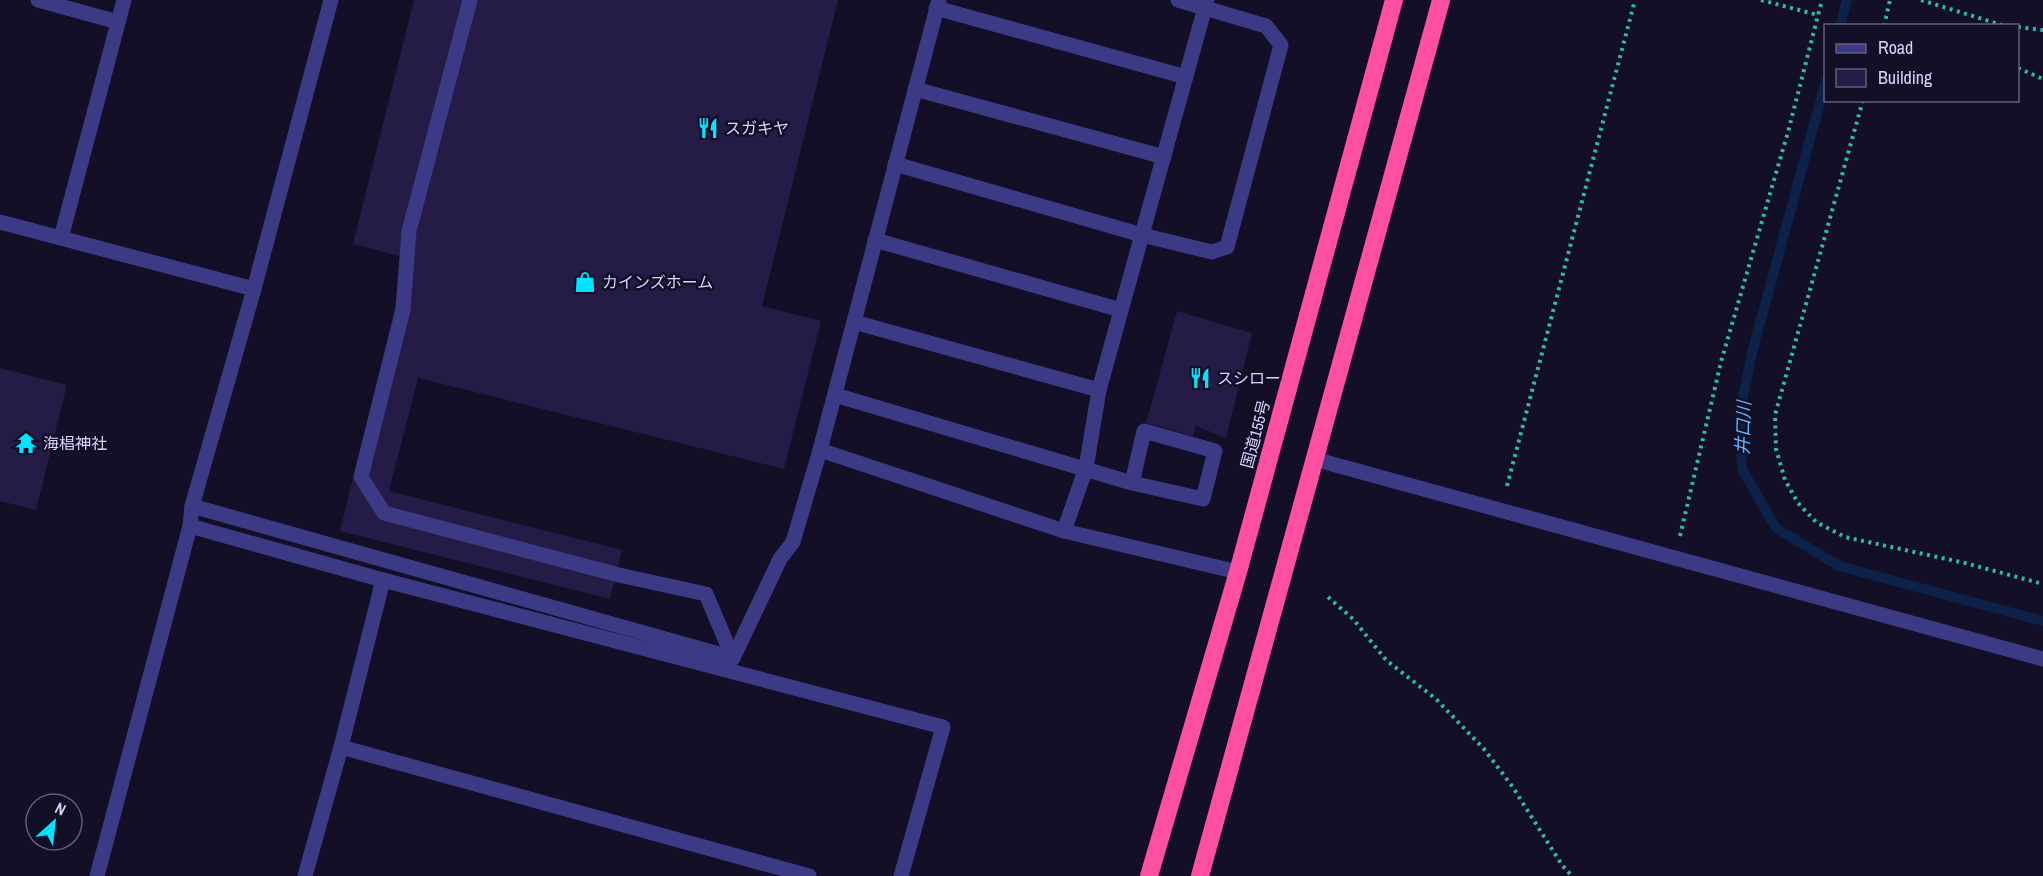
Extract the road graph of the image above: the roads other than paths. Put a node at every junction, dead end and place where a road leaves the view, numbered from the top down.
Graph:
1 (38, 0) edge
2 (124, 0) edge
3 (331, 0) edge
4 (470, 0) edge
5 (1178, 0) edge
6 (1394, 0) edge
7 (1441, 0) edge
8 (938, 4) edge
9 (1206, 4) edge
10 (118, 22) junction
11 (1186, 77) junction
12 (915, 90) junction
13 (1164, 157) junction
14 (895, 164) junction
15 (0, 222) edge
16 (1142, 235) junction
17 (61, 237) junction
18 (875, 240) junction
19 (254, 290) junction
20 (1122, 310) junction
21 (854, 322) junction
22 (1100, 390) junction
23 (834, 394) junction
24 (820, 450) junction
25 (1314, 459) junction
26 (1086, 468) junction
27 (1132, 483) junction
28 (192, 506) junction
29 (190, 526) junction
30 (1065, 531) junction
31 (1238, 572) junction
32 (383, 580) junction
33 (733, 658) junction
34 (2043, 658) edge
35 (340, 747) junction
36 (97, 876) edge
37 (305, 876) edge
38 (810, 876) edge
39 (901, 876) edge
40 (1149, 876) edge
41 (1200, 876) edge

1 - 10 street
2 - 10 street
3 - 19 street
4 - 33 street
5 - 9 street
6 - 31 highway, 国道155号
7 - 25 highway
8 - 11 street
8 - 12 street
9 - 11 street
9 - 16 street
10 - 17 street
11 - 13 street
12 - 13 street
12 - 14 street
13 - 16 street
14 - 16 street
14 - 18 street
15 - 17 street
16 - 20 street
17 - 19 street
18 - 20 street
18 - 21 street
19 - 28 street
20 - 22 street
21 - 22 street
21 - 23 street
22 - 26 street
23 - 24 street
23 - 26 street
24 - 30 street
24 - 33 street
25 - 34 street
25 - 41 highway
26 - 27 street
26 - 30 street
27 - 27 street
28 - 29 street
28 - 33 street
29 - 32 street
29 - 36 street
30 - 31 street
31 - 40 highway, 国道155号
32 - 35 street
32 - 39 street
35 - 37 street
35 - 38 street

